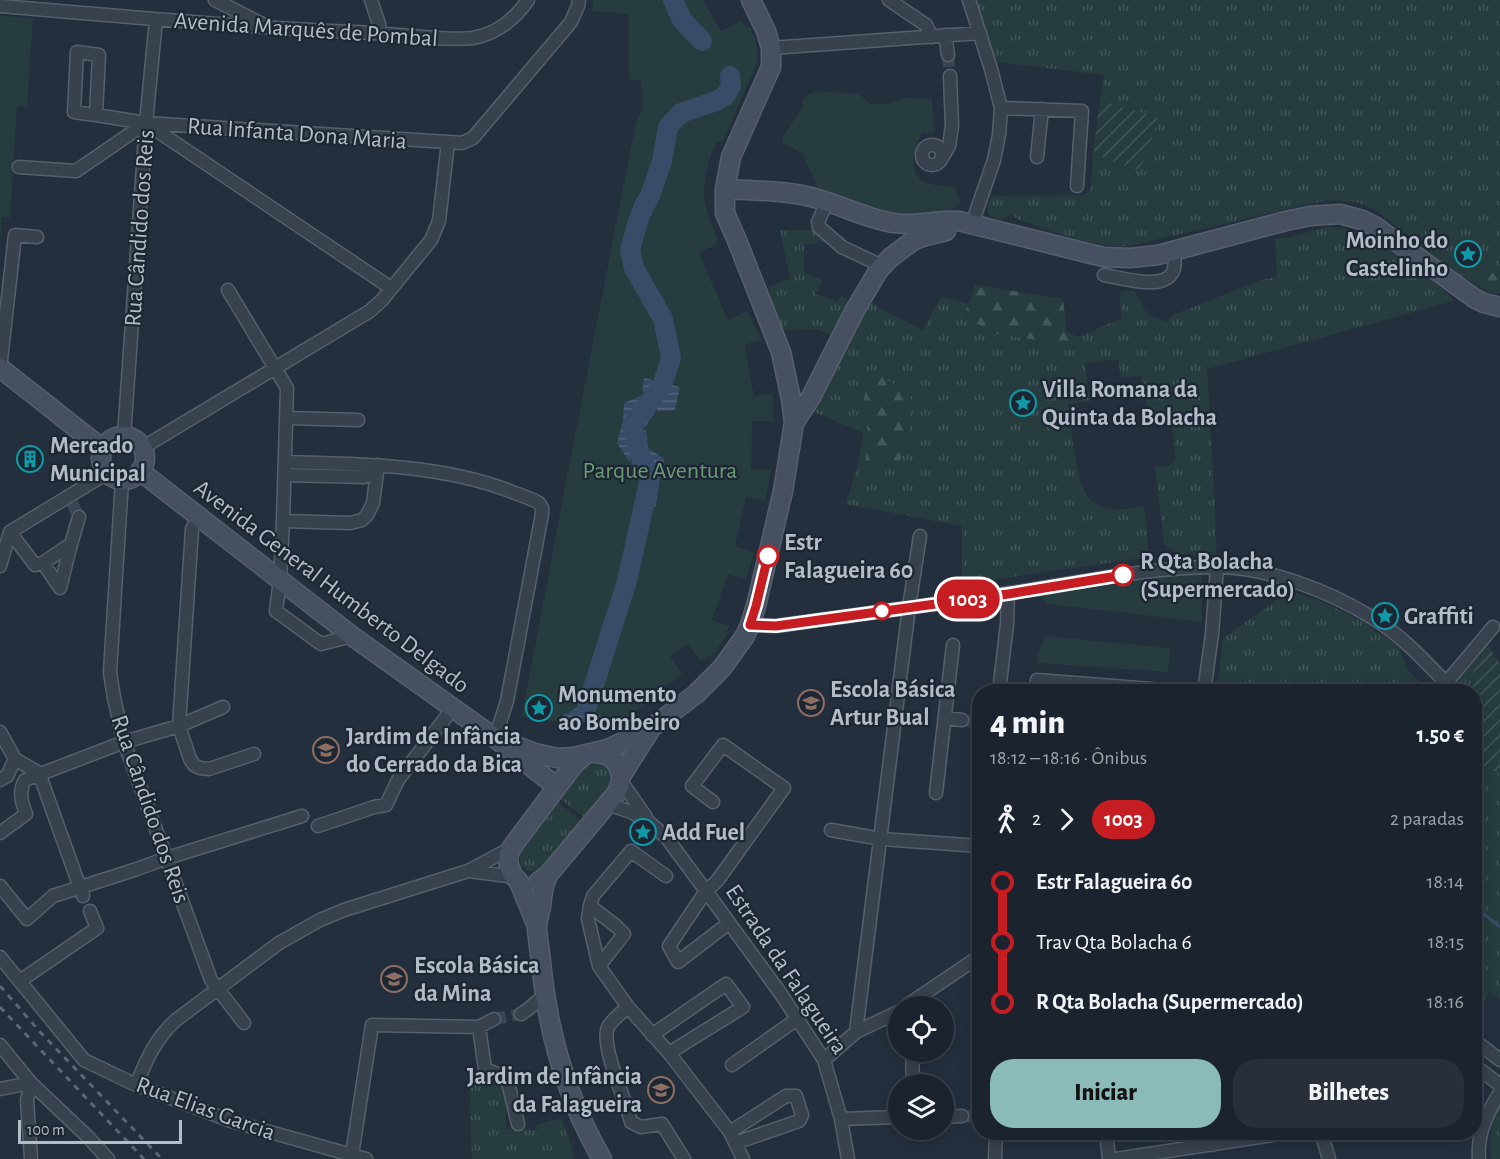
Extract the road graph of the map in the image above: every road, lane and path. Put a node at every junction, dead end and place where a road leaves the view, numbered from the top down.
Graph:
1 (215, 0) edge
2 (371, 0) edge
3 (528, 0) edge
4 (751, 0) edge
5 (889, 0) edge
6 (969, 0) edge
7 (579, 3) edge
8 (0, 6) edge
9 (156, 20) junction
10 (271, 28) junction
11 (379, 33) junction
12 (980, 33) junction
13 (945, 35) junction
14 (932, 37) junction
15 (771, 48) junction
16 (948, 55) tunnel mouth
17 (950, 76) tunnel mouth
18 (1001, 108) junction
19 (1042, 109) junction
20 (96, 115) junction
21 (146, 123) junction
22 (448, 142) junction
23 (942, 158) dead end
24 (1037, 158) dead end
25 (19, 167) dead end
26 (1077, 186) dead end
27 (725, 189) junction
28 (827, 202) junction
29 (972, 224) junction
30 (918, 232) junction
31 (37, 237) dead end
32 (1173, 251) junction
33 (882, 266) junction
34 (1104, 275) dead end
35 (391, 288) junction
36 (228, 290) dead end
37 (1500, 307) edge
38 (0, 368) edge
39 (276, 369) junction
40 (287, 418) junction
41 (358, 420) dead end
42 (794, 423) junction
43 (124, 436) junction
44 (142, 448) junction
45 (103, 449) junction
46 (285, 462) junction
47 (378, 465) junction
48 (140, 471) junction
49 (285, 475) junction
50 (114, 476) junction
51 (199, 516) junction
52 (79, 517) tunnel mouth
53 (283, 521) junction
54 (10, 532) junction
55 (920, 536) dead end
56 (71, 544) junction
57 (43, 563) junction
58 (0, 566) edge
59 (1217, 567) junction
60 (280, 580) junction
61 (1008, 594) junction
62 (909, 607) junction
63 (750, 625) junction
64 (1493, 627) dead end
65 (352, 636) junction
66 (953, 645) dead end
67 (1000, 684) edge
68 (1037, 684) edge
69 (1088, 684) edge
70 (1205, 684) edge
71 (223, 707) dead end
72 (453, 708) junction
73 (946, 718) junction
74 (962, 720) tunnel mouth
75 (179, 726) junction
76 (650, 729) junction
77 (0, 732) edge
78 (495, 738) junction
79 (124, 742) junction
80 (254, 754) dead end
81 (589, 754) junction
82 (15, 759) junction
83 (39, 773) junction
84 (621, 778) junction
85 (0, 780) edge
86 (21, 786) junction
87 (557, 788) junction
88 (936, 793) dead end
89 (713, 802) dead end
90 (607, 804) junction
91 (302, 816) dead end
92 (650, 823) junction
93 (318, 826) dead end
94 (831, 830) dead end
95 (0, 834) edge
96 (881, 839) junction
97 (972, 845) edge
98 (512, 848) junction
99 (167, 858) junction
100 (468, 871) junction
101 (548, 875) junction
102 (666, 876) dead end
103 (517, 879) junction
104 (0, 886) edge
105 (82, 891) junction
106 (706, 891) junction
107 (590, 906) junction
108 (90, 911) dead end
109 (729, 922) junction
110 (537, 928) junction
111 (0, 957) edge
112 (972, 961) edge
113 (599, 966) junction
114 (20, 981) junction
115 (218, 989) junction
116 (545, 995) junction
117 (921, 996) edge
118 (628, 1007) junction
119 (521, 1014) tunnel mouth
120 (888, 1017) edge
121 (494, 1019) tunnel mouth
122 (797, 1019) junction
123 (244, 1023) dead end
124 (479, 1027) junction
125 (856, 1032) junction
126 (651, 1035) junction
127 (0, 1046) edge
128 (1482, 1046) edge
129 (669, 1053) junction
130 (824, 1060) junction
131 (1500, 1060) edge
132 (732, 1065) dead end
133 (1482, 1071) edge
134 (31, 1083) junction
135 (136, 1085) junction
136 (1500, 1085) edge
137 (0, 1089) edge
138 (1500, 1092) edge
139 (954, 1116) edge
140 (962, 1116) tunnel mouth
141 (888, 1117) edge
142 (841, 1119) junction
143 (518, 1124) dead end
144 (1482, 1128) edge
145 (733, 1137) junction
146 (590, 1138) junction
147 (996, 1140) edge
148 (1107, 1140) edge
149 (1207, 1140) edge
150 (1323, 1140) edge
151 (1479, 1140) edge
152 (352, 1155) junction
153 (740, 1158) edge
154 (31, 1159) edge
155 (108, 1159) edge
156 (366, 1159) edge
157 (595, 1159) edge
158 (602, 1159) edge
159 (684, 1159) edge
160 (848, 1159) edge
161 (995, 1159) edge
162 (1109, 1159) edge
163 (1116, 1159) edge
164 (1329, 1159) edge
165 (1479, 1159) edge

1 - 10 street
2 - 11 street
3 - 11 street, Avenida Marquês de Pombal
4 - 15 street
5 - 14 street
6 - 12 street
7 - 22 street, Rua Infanta Dona Maria
8 - 9 street, Avenida Marquês de Pombal
9 - 10 street, Avenida Marquês de Pombal
9 - 21 street, Rua Cândido dos Reis
10 - 11 street, Avenida Marquês de Pombal
12 - 13 street
12 - 18 street
13 - 14 street
13 - 16 street
14 - 15 street
15 - 27 street
17 - 23 street
18 - 19 street
18 - 29 street
19 - 24 street
19 - 26 street
20 - 20 street, Rua Infanta Dona Maria
20 - 21 street, Rua Infanta Dona Maria
21 - 22 street, Rua Infanta Dona Maria
21 - 25 street
21 - 35 street
21 - 43 street, Rua Cândido dos Reis
22 - 35 street
27 - 28 street
27 - 42 street
28 - 30 street
28 - 33 street
29 - 30 street
29 - 32 street
30 - 33 street
31 - 38 street
32 - 34 street
32 - 37 street
33 - 42 street
35 - 39 street
36 - 39 street
38 - 45 street
39 - 40 street
39 - 44 street
40 - 41 street
40 - 46 street
42 - 63 street
43 - 44 street
43 - 45 street
44 - 48 street
45 - 50 street
46 - 47 street
46 - 49 street
47 - 49 street
47 - 53 street
47 - 78 street
48 - 50 street
48 - 51 street, Avenida General Humberto Delgado
49 - 53 street
50 - 54 street
50 - 79 street, Rua Cândido dos Reis
51 - 60 street, Avenida General Humberto Delgado
51 - 75 street
52 - 56 street
53 - 60 street
54 - 57 street
54 - 58 street
55 - 62 street
56 - 57 street
56 - 57 street
59 - 61 street
59 - 64 street
59 - 70 street
60 - 65 street, Avenida General Humberto Delgado
60 - 65 street
61 - 62 street
61 - 67 street
62 - 63 street
62 - 96 street
63 - 76 street
65 - 72 street, Avenida General Humberto Delgado
66 - 73 street
68 - 69 street
71 - 75 street
72 - 78 street, Avenida General Humberto Delgado
72 - 93 street
73 - 74 street
73 - 88 street
75 - 79 street
75 - 80 street
76 - 81 street
76 - 84 street
77 - 82 street
78 - 81 street, Avenida General Humberto Delgado
78 - 87 street, Avenida General Humberto Delgado
79 - 83 street
79 - 99 street, Rua Cândido dos Reis
81 - 84 street, Estrada da Falagueira
81 - 87 street
82 - 83 street
82 - 85 street
83 - 86 street
83 - 105 street
84 - 90 street
84 - 92 street, Estrada da Falagueira
85 - 86 street
86 - 95 street
87 - 98 street
89 - 106 street
90 - 92 street, Estrada da Falagueira
90 - 101 street
91 - 99 street
92 - 106 street, Estrada da Falagueira
94 - 96 street
96 - 97 street
96 - 125 street
98 - 100 street
98 - 103 street
99 - 105 street
99 - 115 street, Rua Cândido dos Reis
100 - 103 street
100 - 115 street
101 - 103 street
101 - 110 street
102 - 107 street
103 - 110 street
104 - 105 street
106 - 109 street, Estrada da Falagueira
106 - 109 street
107 - 113 street
107 - 113 street
108 - 114 street
109 - 122 street, Estrada da Falagueira
110 - 116 street
111 - 114 street
112 - 117 street
113 - 118 street
114 - 135 street, Rua Elias Garcia
115 - 123 street, Rua Cândido dos Reis
115 - 135 street
116 - 119 street
116 - 146 street
118 - 126 street
118 - 159 street
120 - 125 street
121 - 124 street
122 - 130 street, Estrada da Falagueira
122 - 132 street
124 - 143 street
124 - 152 street
125 - 130 street
126 - 129 street
126 - 129 street
127 - 134 street
128 - 131 street
129 - 145 street
130 - 142 street, Estrada da Falagueira
133 - 136 street
134 - 137 street
134 - 154 street
134 - 155 street
135 - 152 street, Rua Elias Garcia
138 - 144 street
139 - 140 street
141 - 142 street
142 - 160 street, Estrada da Falagueira
145 - 145 street
145 - 153 street
146 - 157 street
146 - 158 street
147 - 161 street
148 - 162 street
149 - 163 street
150 - 164 street
151 - 165 street
152 - 156 street, Rua Elias Garcia

